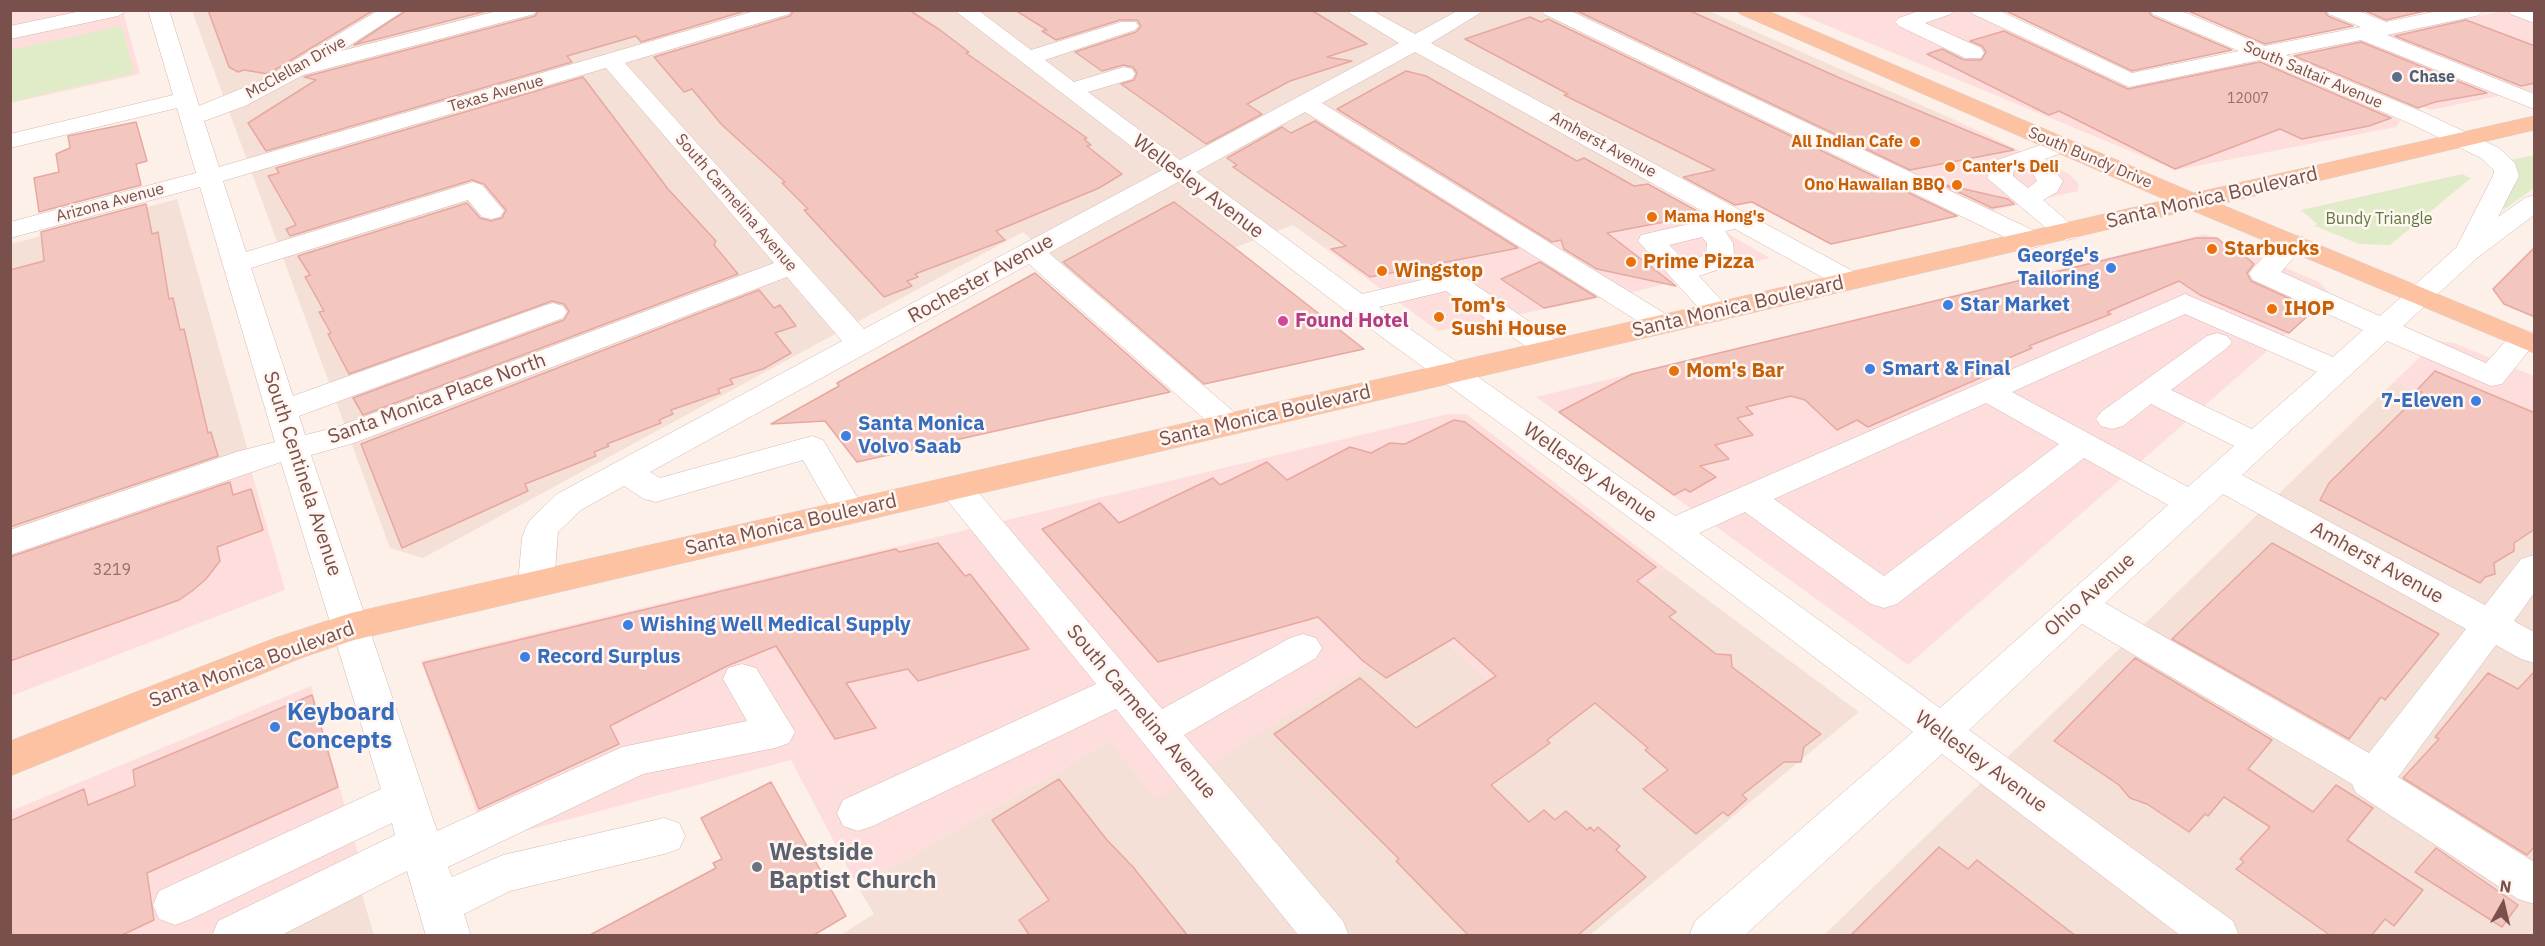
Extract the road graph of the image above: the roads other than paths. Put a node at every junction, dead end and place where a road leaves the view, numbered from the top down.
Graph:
1 (118, 10) edge
2 (158, 10) edge
3 (395, 10) edge
4 (527, 10) edge
5 (782, 10) edge
6 (964, 10) edge
7 (1355, 10) edge
8 (1475, 10) edge
9 (1551, 10) edge
10 (1747, 10) edge
11 (1944, 10) edge
12 (1980, 10) edge
13 (2160, 10) edge
14 (2336, 10) edge
15 (2476, 10) edge
16 (2518, 10) edge
17 (2535, 16) edge
18 (1128, 26) dead end
19 (2385, 29) junction
20 (10, 33) edge
21 (2363, 33) junction
22 (1414, 42) junction
23 (1972, 53) dead end
24 (2262, 53) junction
25 (1028, 58) junction
26 (611, 61) junction
27 (299, 69) junction
28 (1124, 74) dead end
29 (1071, 90) junction
30 (2535, 102) edge
31 (1306, 103) junction
32 (189, 108) junction
33 (2535, 123) edge
34 (2465, 139) junction
35 (10, 141) edge
36 (2061, 145) junction
37 (1177, 171) junction
38 (210, 177) junction
39 (2193, 202) junction
40 (2535, 203) edge
41 (491, 211) dead end
42 (1740, 220) junction
43 (10, 230) edge
44 (1705, 232) junction
45 (2067, 232) junction
46 (2032, 240) junction
47 (2293, 243) junction
48 (1030, 251) junction
49 (2467, 252) junction
50 (237, 264) junction
51 (1685, 265) junction
52 (791, 266) junction
53 (1850, 281) junction
54 (2421, 295) junction
55 (1355, 304) junction
56 (553, 312) dead end
57 (1718, 312) junction
58 (1662, 324) junction
59 (2383, 330) junction
60 (2529, 341) edge
61 (2217, 342) dead end
62 (861, 344) junction
63 (1551, 350) junction
64 (2338, 370) junction
65 (1449, 374) junction
66 (1987, 391) junction
67 (2149, 391) junction
68 (282, 411) junction
69 (2112, 419) dead end
70 (1230, 425) junction
71 (2082, 443) junction
72 (2256, 444) junction
73 (293, 448) junction
74 (626, 472) junction
75 (2219, 477) junction
76 (955, 488) junction
77 (1747, 497) junction
78 (2191, 503) junction
79 (849, 512) junction
80 (1672, 531) junction
81 (10, 543) edge
82 (2535, 568) edge
83 (536, 584) junction
84 (2079, 605) junction
85 (2492, 626) junction
86 (351, 627) junction
87 (1303, 648) dead end
88 (2535, 649) edge
89 (742, 679) dead end
90 (1121, 689) junction
91 (1157, 731) junction
92 (1940, 732) junction
93 (10, 759) edge
94 (2375, 777) junction
95 (404, 798) junction
96 (858, 813) dead end
97 (664, 836) dead end
98 (421, 851) junction
99 (2535, 885) edge
100 (175, 905) dead end
101 (444, 920) edge
102 (234, 936) edge
103 (1327, 936) edge
104 (1711, 936) edge
105 (2217, 936) edge

1 - 20 street
2 - 32 street, South Centinela Avenue
3 - 27 street, McClellan Drive
4 - 27 street
5 - 26 street, Texas Avenue
6 - 25 street, Wellesley Avenue
7 - 22 street, Amherst Avenue
8 - 22 street, Rochester Avenue
9 - 46 street
10 - 36 main road, South Bundy Drive
11 - 23 street
12 - 24 street
13 - 24 street, South Saltair Avenue
14 - 19 street
15 - 19 street
16 - 17 street
18 - 25 street
19 - 21 street
21 - 24 street
21 - 30 street
22 - 31 street, Rochester Avenue
22 - 42 street, Amherst Avenue
24 - 34 street, South Saltair Avenue
25 - 29 street, Wellesley Avenue
26 - 38 street, Texas Avenue
26 - 52 street, South Carmelina Avenue
27 - 32 street, McClellan Drive
28 - 29 street
29 - 37 street, Wellesley Avenue
31 - 37 street, Rochester Avenue
31 - 58 street
32 - 35 street, McClellan Drive
32 - 38 street, South Centinela Avenue
33 - 34 main road, Santa Monica Boulevard
34 - 39 main road, Santa Monica Boulevard
34 - 49 street, Ohio Avenue
36 - 39 main road, South Bundy Drive
36 - 45 street
37 - 48 street, Rochester Avenue
37 - 55 street, Wellesley Avenue
38 - 43 street, Arizona Avenue
38 - 50 street, South Centinela Avenue
39 - 45 main road, Santa Monica Boulevard
39 - 47 main road, South Bundy Drive
40 - 49 street, Ohio Avenue
41 - 50 street
42 - 44 street
42 - 53 street, Amherst Avenue
44 - 51 street
44 - 51 street
45 - 46 main road, Santa Monica Boulevard
46 - 53 main road, Santa Monica Boulevard
47 - 54 main road, South Bundy Drive
47 - 59 street
48 - 62 street, Rochester Avenue
48 - 70 street
49 - 54 street, Ohio Avenue
50 - 68 street, South Centinela Avenue
51 - 57 street
52 - 62 street, South Carmelina Avenue
52 - 73 street, Santa Monica Place North
53 - 57 main road, Santa Monica Boulevard
54 - 59 street, Ohio Avenue
54 - 60 main road, South Bundy Drive
55 - 63 street
55 - 65 street, Wellesley Avenue
56 - 68 street
57 - 58 main road, Santa Monica Boulevard
58 - 63 main road, Santa Monica Boulevard
59 - 60 street
59 - 64 street, Ohio Avenue
61 - 67 street
62 - 74 street, Rochester Avenue
63 - 65 main road, Santa Monica Boulevard
64 - 66 street
64 - 72 street, Ohio Avenue
65 - 70 main road, Santa Monica Boulevard
65 - 80 street, Wellesley Avenue
66 - 71 street
66 - 77 street
67 - 69 street
67 - 72 street
68 - 73 street, South Centinela Avenue
70 - 76 main road, Santa Monica Boulevard
71 - 77 street
71 - 78 street
72 - 75 street, Ohio Avenue
73 - 81 street, Santa Monica Place North
73 - 86 street, South Centinela Avenue
74 - 79 street
74 - 83 street, Rochester Avenue
75 - 78 street, Ohio Avenue
75 - 85 street, Amherst Avenue
76 - 79 main road, Santa Monica Boulevard
76 - 90 street, South Carmelina Avenue
77 - 80 street
78 - 84 street, Ohio Avenue
79 - 83 main road, Santa Monica Boulevard
80 - 92 street, Wellesley Avenue
82 - 85 street
83 - 86 main road, Santa Monica Boulevard
84 - 92 street, Ohio Avenue
84 - 94 street
85 - 88 street, Amherst Avenue
85 - 94 street
86 - 93 main road, Santa Monica Boulevard
86 - 95 street, South Centinela Avenue
87 - 91 street
89 - 98 street
90 - 91 street, South Carmelina Avenue
90 - 96 street
91 - 103 street, South Carmelina Avenue
92 - 104 street, Ohio Avenue
92 - 105 street, Wellesley Avenue
94 - 99 street
95 - 98 street, South Centinela Avenue
95 - 100 street
97 - 101 street
98 - 101 street, South Centinela Avenue
98 - 102 street

